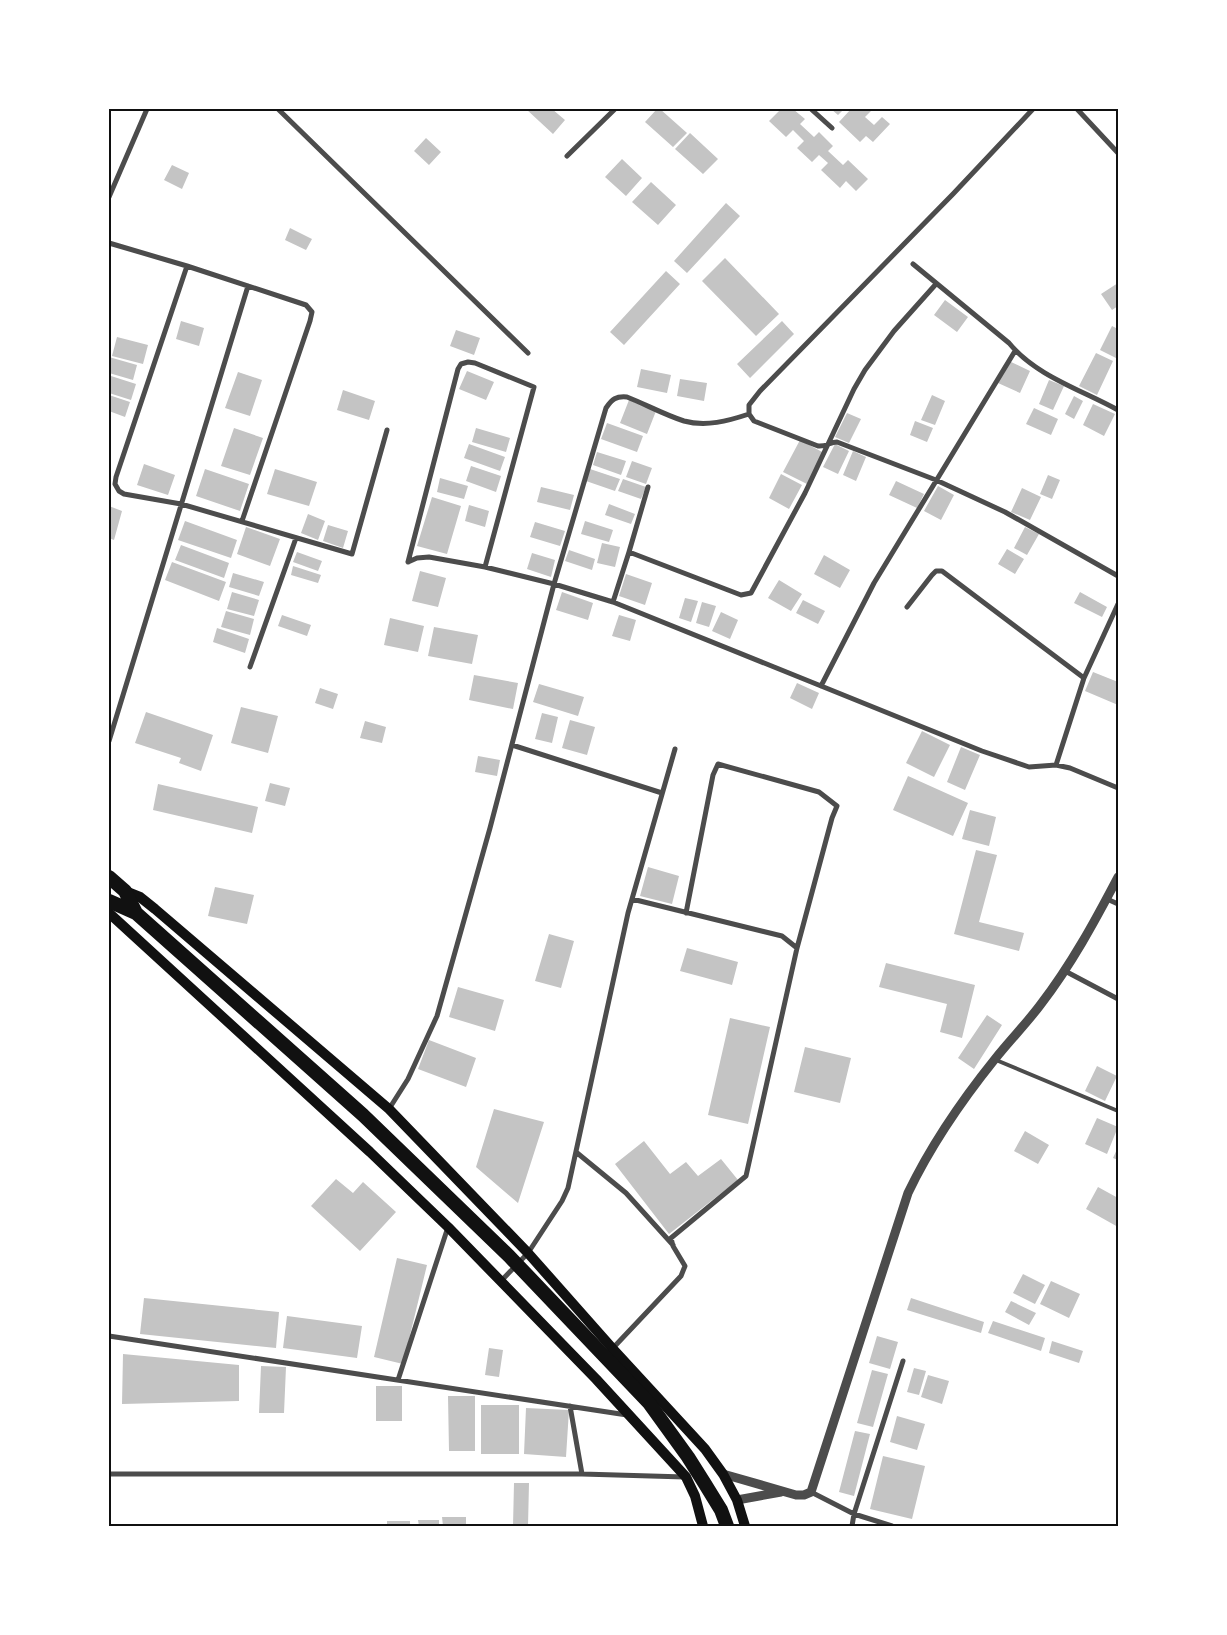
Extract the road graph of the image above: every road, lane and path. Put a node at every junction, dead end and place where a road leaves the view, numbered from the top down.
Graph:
1 (147, 109) edge
2 (278, 109) edge
3 (615, 109) edge
4 (811, 109) edge
5 (1033, 109) edge
6 (1077, 109) edge
7 (832, 128) dead end
8 (1118, 153) edge
9 (567, 156) dead end
10 (109, 197) edge
11 (109, 243) edge
12 (913, 264) dead end
13 (187, 266) junction
14 (936, 284) junction
15 (248, 286) junction
16 (1015, 351) junction
17 (528, 353) dead end
18 (1118, 410) edge
19 (749, 414) junction
20 (387, 430) dead end
21 (828, 445) junction
22 (936, 480) junction
23 (648, 487) dead end
24 (181, 504) junction
25 (242, 522) junction
26 (296, 538) junction
27 (629, 552) junction
28 (485, 567) junction
29 (1118, 576) edge
30 (554, 584) junction
31 (614, 602) junction
32 (1118, 604) edge
33 (907, 607) dead end
34 (250, 667) dead end
35 (1084, 678) junction
36 (821, 686) junction
37 (109, 740) edge
38 (512, 744) junction
39 (675, 748) dead end
40 (1056, 765) junction
41 (1118, 788) edge
42 (662, 793) junction
43 (109, 877) edge
44 (1118, 877) edge
45 (125, 891) junction
46 (632, 899) junction
47 (1107, 899) junction
48 (109, 902) edge
49 (1118, 904) edge
50 (686, 912) junction
51 (109, 913) edge
52 (136, 913) junction
53 (797, 948) junction
54 (1065, 971) junction
55 (1118, 1000) edge
56 (994, 1060) junction
57 (389, 1109) junction
58 (1118, 1111) edge
59 (576, 1152) junction
60 (448, 1227) junction
61 (673, 1246) junction
62 (528, 1253) junction
63 (501, 1281) junction
64 (109, 1336) edge
65 (613, 1349) junction
66 (903, 1361) dead end
67 (398, 1380) junction
68 (570, 1406) junction
69 (629, 1416) junction
70 (109, 1474) edge
71 (582, 1474) junction
72 (723, 1474) junction
73 (686, 1477) junction
74 (784, 1491) junction
75 (811, 1492) junction
76 (736, 1500) junction
77 (854, 1514) junction
78 (703, 1526) edge
79 (726, 1526) edge
80 (745, 1526) edge
81 (852, 1526) edge
82 (892, 1526) edge

1 - 10 street
2 - 17 street
3 - 9 street
4 - 7 street
5 - 19 street
6 - 8 street
11 - 13 street
12 - 14 street
13 - 15 street
13 - 24 street
14 - 16 street
14 - 21 street
15 - 24 street
15 - 25 street
16 - 18 street
16 - 22 street
19 - 21 street
19 - 30 street
20 - 26 street
21 - 22 street
21 - 27 street
22 - 29 street
22 - 36 street
23 - 27 street
24 - 25 street
24 - 37 street
25 - 26 street
26 - 34 street
27 - 31 street
28 - 28 street
28 - 30 street
30 - 31 street
30 - 38 street
31 - 36 street
32 - 35 street
33 - 35 street
35 - 40 street
36 - 40 street
38 - 42 street
38 - 57 street
39 - 42 street
40 - 41 street
42 - 46 street
43 - 45 highway
44 - 47 street
45 - 52 highway
45 - 57 main road
46 - 50 street
46 - 59 street
47 - 49 street
47 - 54 street
48 - 52 highway
50 - 53 street
50 - 53 street
51 - 60 main road
52 - 79 highway
53 - 61 street
54 - 55 street
54 - 56 street
56 - 58 lane
56 - 75 street
57 - 62 main road
59 - 61 street
59 - 62 street
60 - 63 main road
60 - 67 street
61 - 65 street
62 - 63 street
62 - 65 main road
63 - 69 main road
64 - 67 street
65 - 72 main road
66 - 77 street
67 - 68 street
68 - 69 street
68 - 71 street
69 - 73 main road
70 - 71 street
71 - 73 street
72 - 74 street
72 - 76 main road
73 - 78 main road
74 - 75 street
74 - 76 street
75 - 77 street
76 - 80 main road
77 - 81 street
77 - 82 street

